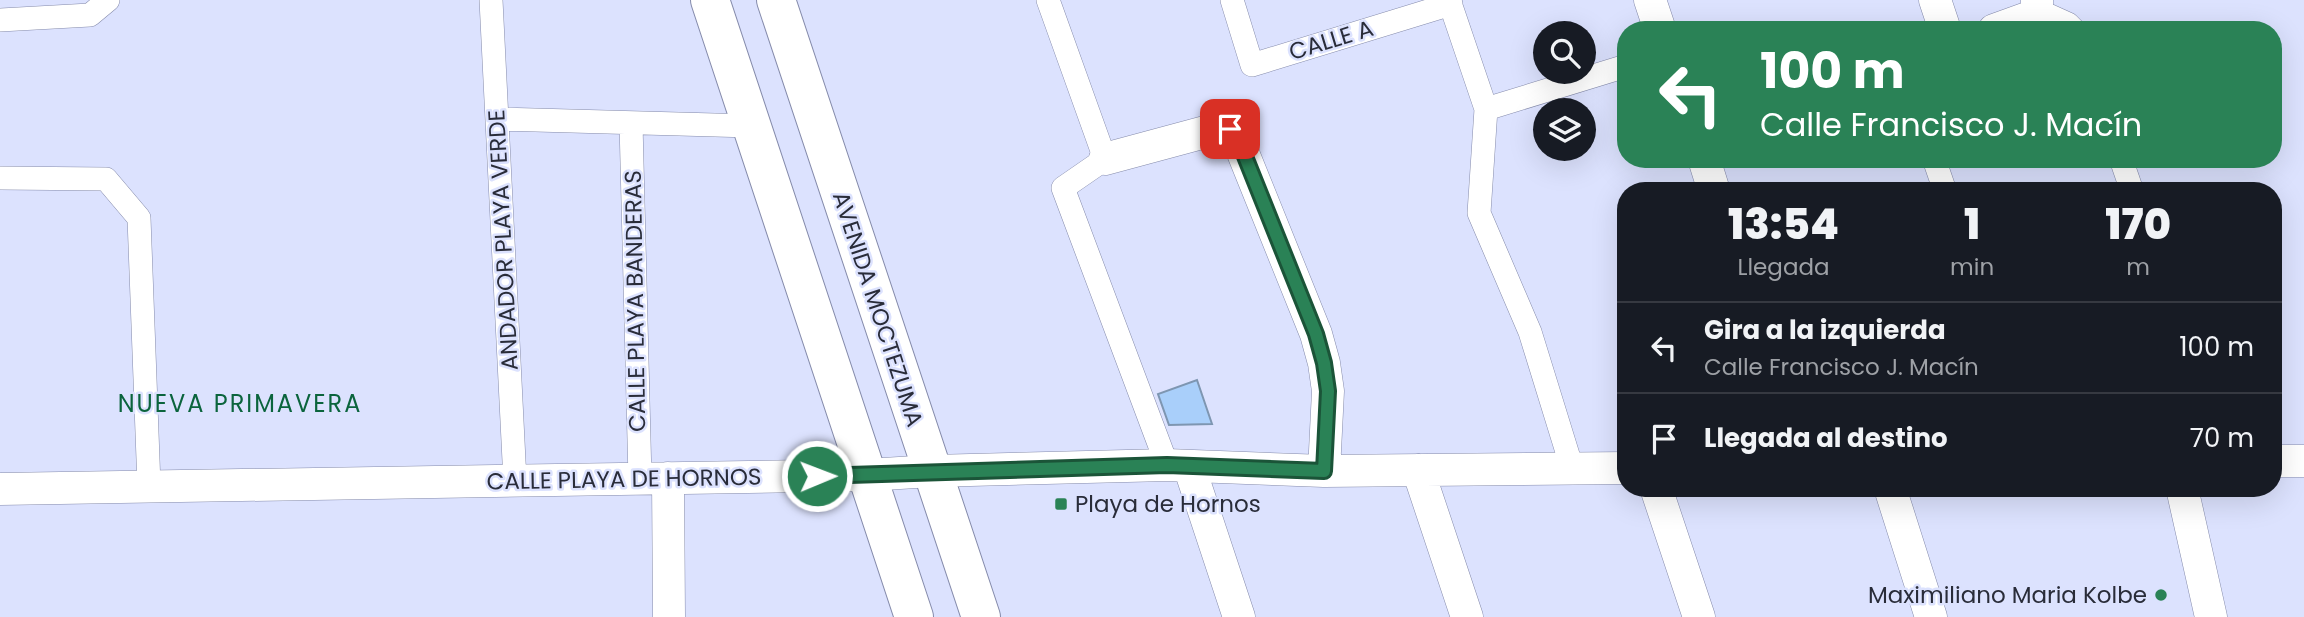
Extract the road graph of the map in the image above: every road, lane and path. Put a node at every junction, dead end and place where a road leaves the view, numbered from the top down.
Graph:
1 (108, 0) edge
2 (491, 0) edge
3 (709, 0) edge
4 (776, 0) edge
5 (1048, 0) edge
6 (1232, 0) edge
7 (1650, 0) edge
8 (1935, 0) edge
9 (1450, 2) edge
10 (2037, 5) edge
11 (0, 20) edge
12 (1657, 21) edge
13 (1942, 21) edge
14 (2019, 21) edge
15 (2063, 21) edge
16 (1617, 69) edge
17 (1486, 109) junction
18 (497, 119) junction
19 (631, 123) junction
20 (751, 126) junction
21 (1105, 159) junction
22 (0, 178) edge
23 (2282, 461) edge
24 (2304, 461) edge
25 (1178, 466) junction
26 (1617, 467) edge
27 (1572, 468) junction
28 (1418, 470) junction
29 (932, 471) junction
30 (1324, 471) junction
31 (867, 475) junction
32 (654, 479) junction
33 (515, 481) junction
34 (149, 486) junction
35 (0, 489) edge
36 (1659, 497) edge
37 (1893, 497) edge
38 (2184, 497) edge
39 (669, 617) edge
40 (914, 617) edge
41 (981, 617) edge
42 (1239, 617) edge
43 (1467, 617) edge
44 (1699, 617) edge
45 (1931, 617) edge
46 (2211, 617) edge

1 - 11 street
2 - 18 street, ANDADOR PLAYA VERDE
3 - 20 street
4 - 29 street, AVENIDA MOCTEZUMA
5 - 21 street
6 - 9 street, CALLE A
7 - 12 street
8 - 13 street
9 - 17 street
10 - 14 street
10 - 15 street
16 - 17 street
17 - 27 street
18 - 19 street
18 - 33 street, ANDADOR PLAYA VERDE
19 - 20 street
19 - 32 street, CALLE PLAYA BANDERAS
20 - 31 street
21 - 25 street
21 - 30 street
22 - 34 street
23 - 24 street
25 - 29 street, CALLE PLAYA DE HORNOS
25 - 30 street, CALLE PLAYA DE HORNOS
25 - 42 street
26 - 27 street, CALLE PLAYA DE HORNOS
27 - 28 street, CALLE PLAYA DE HORNOS
28 - 30 street, CALLE PLAYA DE HORNOS
28 - 43 street
29 - 31 street, CALLE PLAYA DE HORNOS
29 - 41 street, AVENIDA MOCTEZUMA
31 - 32 street, CALLE PLAYA DE HORNOS
31 - 40 street
32 - 33 street, CALLE PLAYA DE HORNOS
32 - 39 street
33 - 34 street, CALLE PLAYA DE HORNOS
34 - 35 street, CALLE PLAYA DE HORNOS
36 - 44 street
37 - 45 street
38 - 46 street

